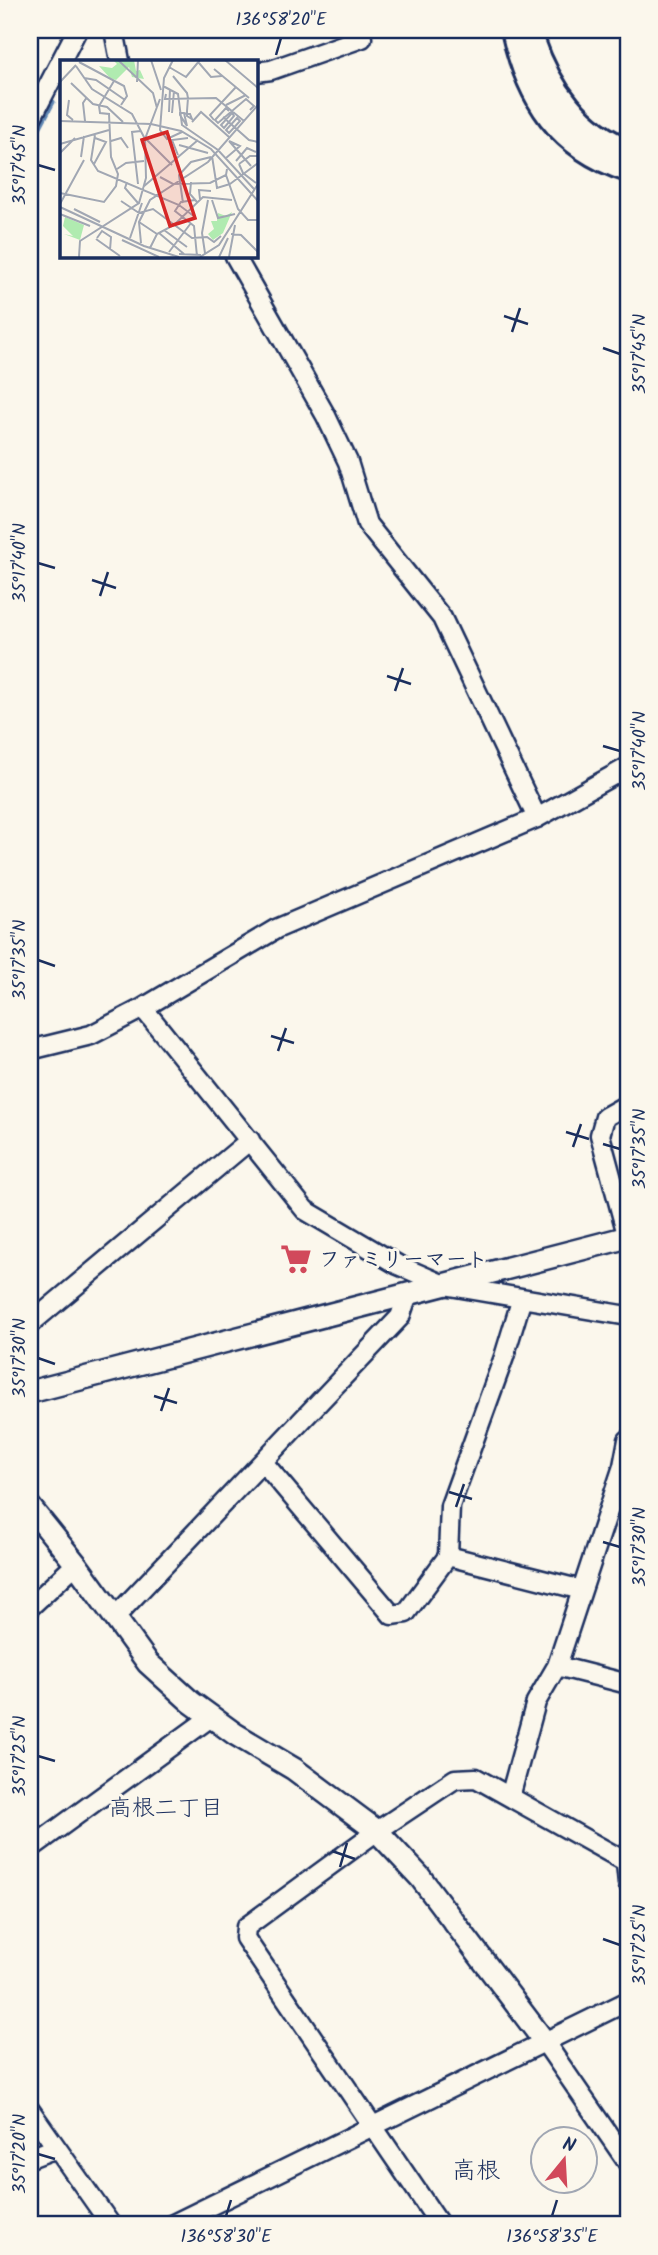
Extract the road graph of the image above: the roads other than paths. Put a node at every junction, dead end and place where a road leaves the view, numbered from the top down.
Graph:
1 (77, 30) edge
2 (114, 30) edge
3 (514, 30) edge
4 (530, 30) edge
5 (362, 38) dead end
6 (62, 60) edge
7 (120, 60) edge
8 (60, 63) edge
9 (257, 72) edge
10 (30, 121) edge
11 (628, 151) edge
12 (628, 169) edge
13 (236, 257) edge
14 (628, 767) edge
15 (537, 818) junction
16 (142, 1008) junction
17 (30, 1050) edge
18 (628, 1104) edge
19 (250, 1140) junction
20 (628, 1237) edge
21 (444, 1285) junction
22 (408, 1294) junction
23 (523, 1298) junction
24 (628, 1316) edge
25 (30, 1324) edge
26 (30, 1392) edge
27 (628, 1440) edge
28 (263, 1462) junction
29 (30, 1507) edge
30 (449, 1556) junction
31 (76, 1564) junction
32 (582, 1590) junction
33 (30, 1607) edge
34 (115, 1617) junction
35 (557, 1666) junction
36 (628, 1684) edge
37 (211, 1717) junction
38 (510, 1797) junction
39 (377, 1831) junction
40 (30, 1849) edge
41 (627, 1863) edge
42 (628, 1883) edge
43 (628, 2001) edge
44 (544, 2041) junction
45 (30, 2110) edge
46 (373, 2127) junction
47 (56, 2148) junction
48 (30, 2158) edge
49 (628, 2163) edge
50 (111, 2225) edge
51 (171, 2225) edge
52 (440, 2225) edge

1 - 6 street
2 - 7 street
3 - 12 main road
4 - 11 main road
5 - 9 street
8 - 10 street
13 - 15 street
14 - 15 street
15 - 16 street
16 - 17 street
16 - 19 street
18 - 20 street
19 - 21 street
19 - 25 street
20 - 21 street
21 - 22 street
21 - 23 street
22 - 26 street
22 - 28 street
23 - 24 street
23 - 30 street
27 - 32 street
28 - 30 street
28 - 34 street
29 - 31 street
30 - 32 street
31 - 33 street
31 - 34 street
32 - 35 street
34 - 37 street
35 - 36 street
35 - 38 street
37 - 39 street
37 - 40 street
38 - 39 street
38 - 41 street
39 - 44 street
39 - 46 street
41 - 42 street
43 - 44 street
44 - 46 street
44 - 49 street
45 - 47 street
46 - 51 street
46 - 52 street
47 - 48 street
47 - 50 street

